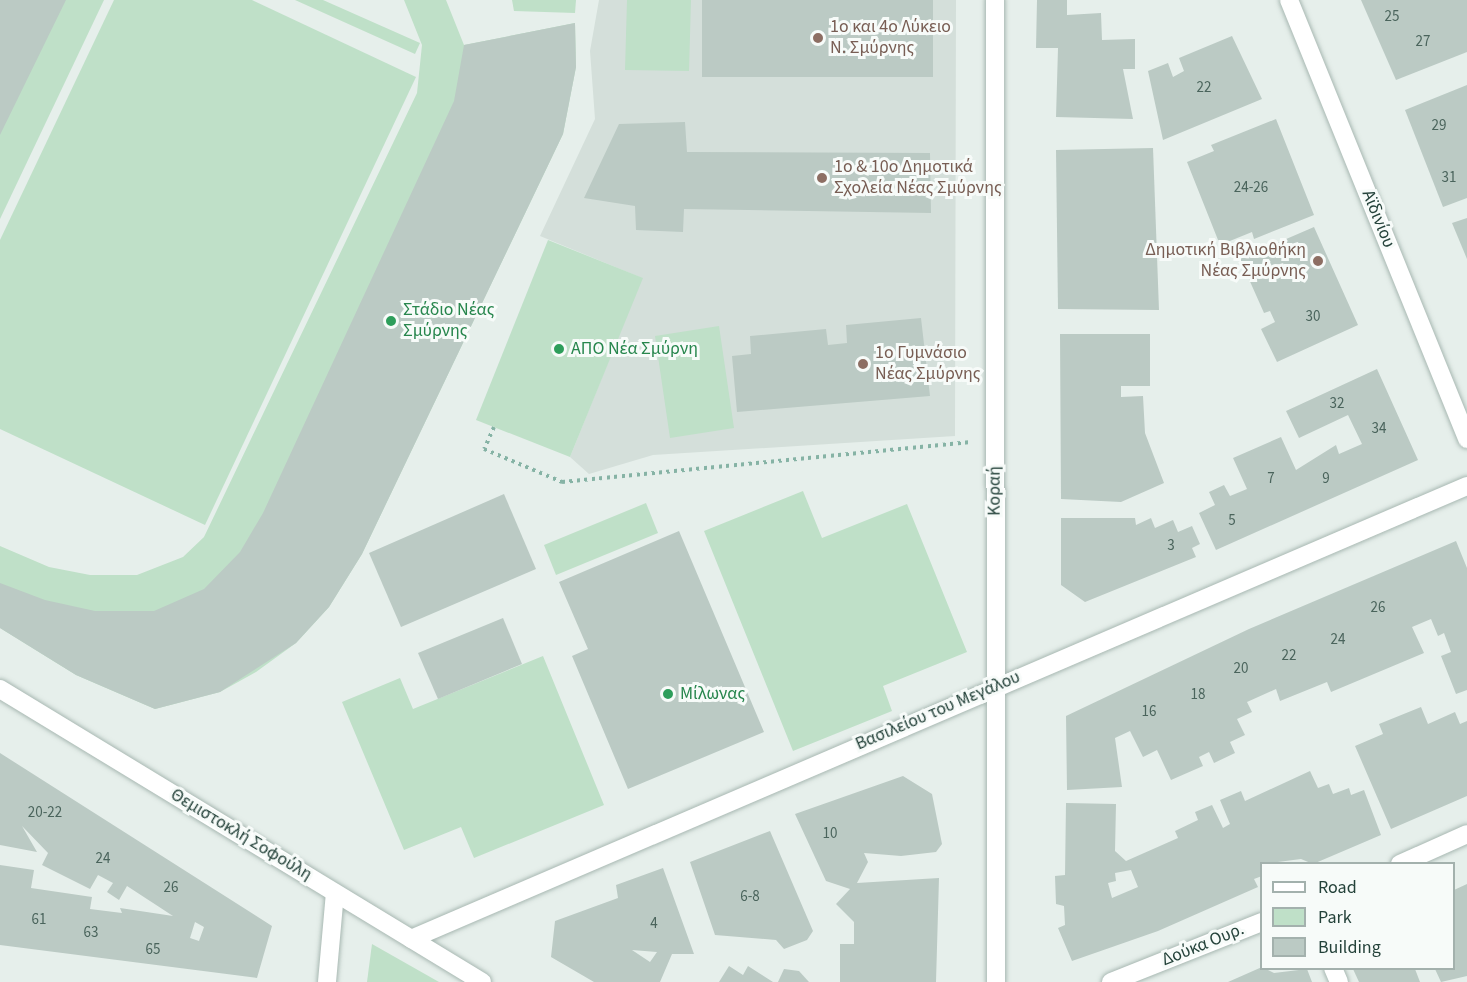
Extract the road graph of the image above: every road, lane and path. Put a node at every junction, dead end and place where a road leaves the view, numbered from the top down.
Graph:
1 (995, 0) edge
2 (1289, 0) edge
3 (494, 427) dead end
4 (1467, 439) edge
5 (995, 440) junction
6 (1467, 486) edge
7 (995, 686) junction
8 (0, 689) edge
9 (1467, 834) edge
10 (1404, 862) edge
11 (335, 892) junction
12 (1260, 923) edge
13 (411, 939) junction
14 (327, 982) edge
15 (482, 982) edge
16 (996, 982) edge
17 (1112, 982) edge

1 - 5 street, Κοραή
2 - 4 street, Αϊδινίου
3 - 5 path
5 - 7 street, Κοραή
6 - 7 street, Βασιλείου του Μεγάλου
7 - 13 street, Βασιλείου του Μεγάλου
7 - 16 street, Κοραή
8 - 11 street, Θεμιστοκλή Σοφούλη
9 - 10 street
11 - 13 street, Θεμιστοκλή Σοφούλη
11 - 14 street
12 - 17 street, Δούκα Ουρ.
13 - 15 street, Θεμιστοκλή Σοφούλη

